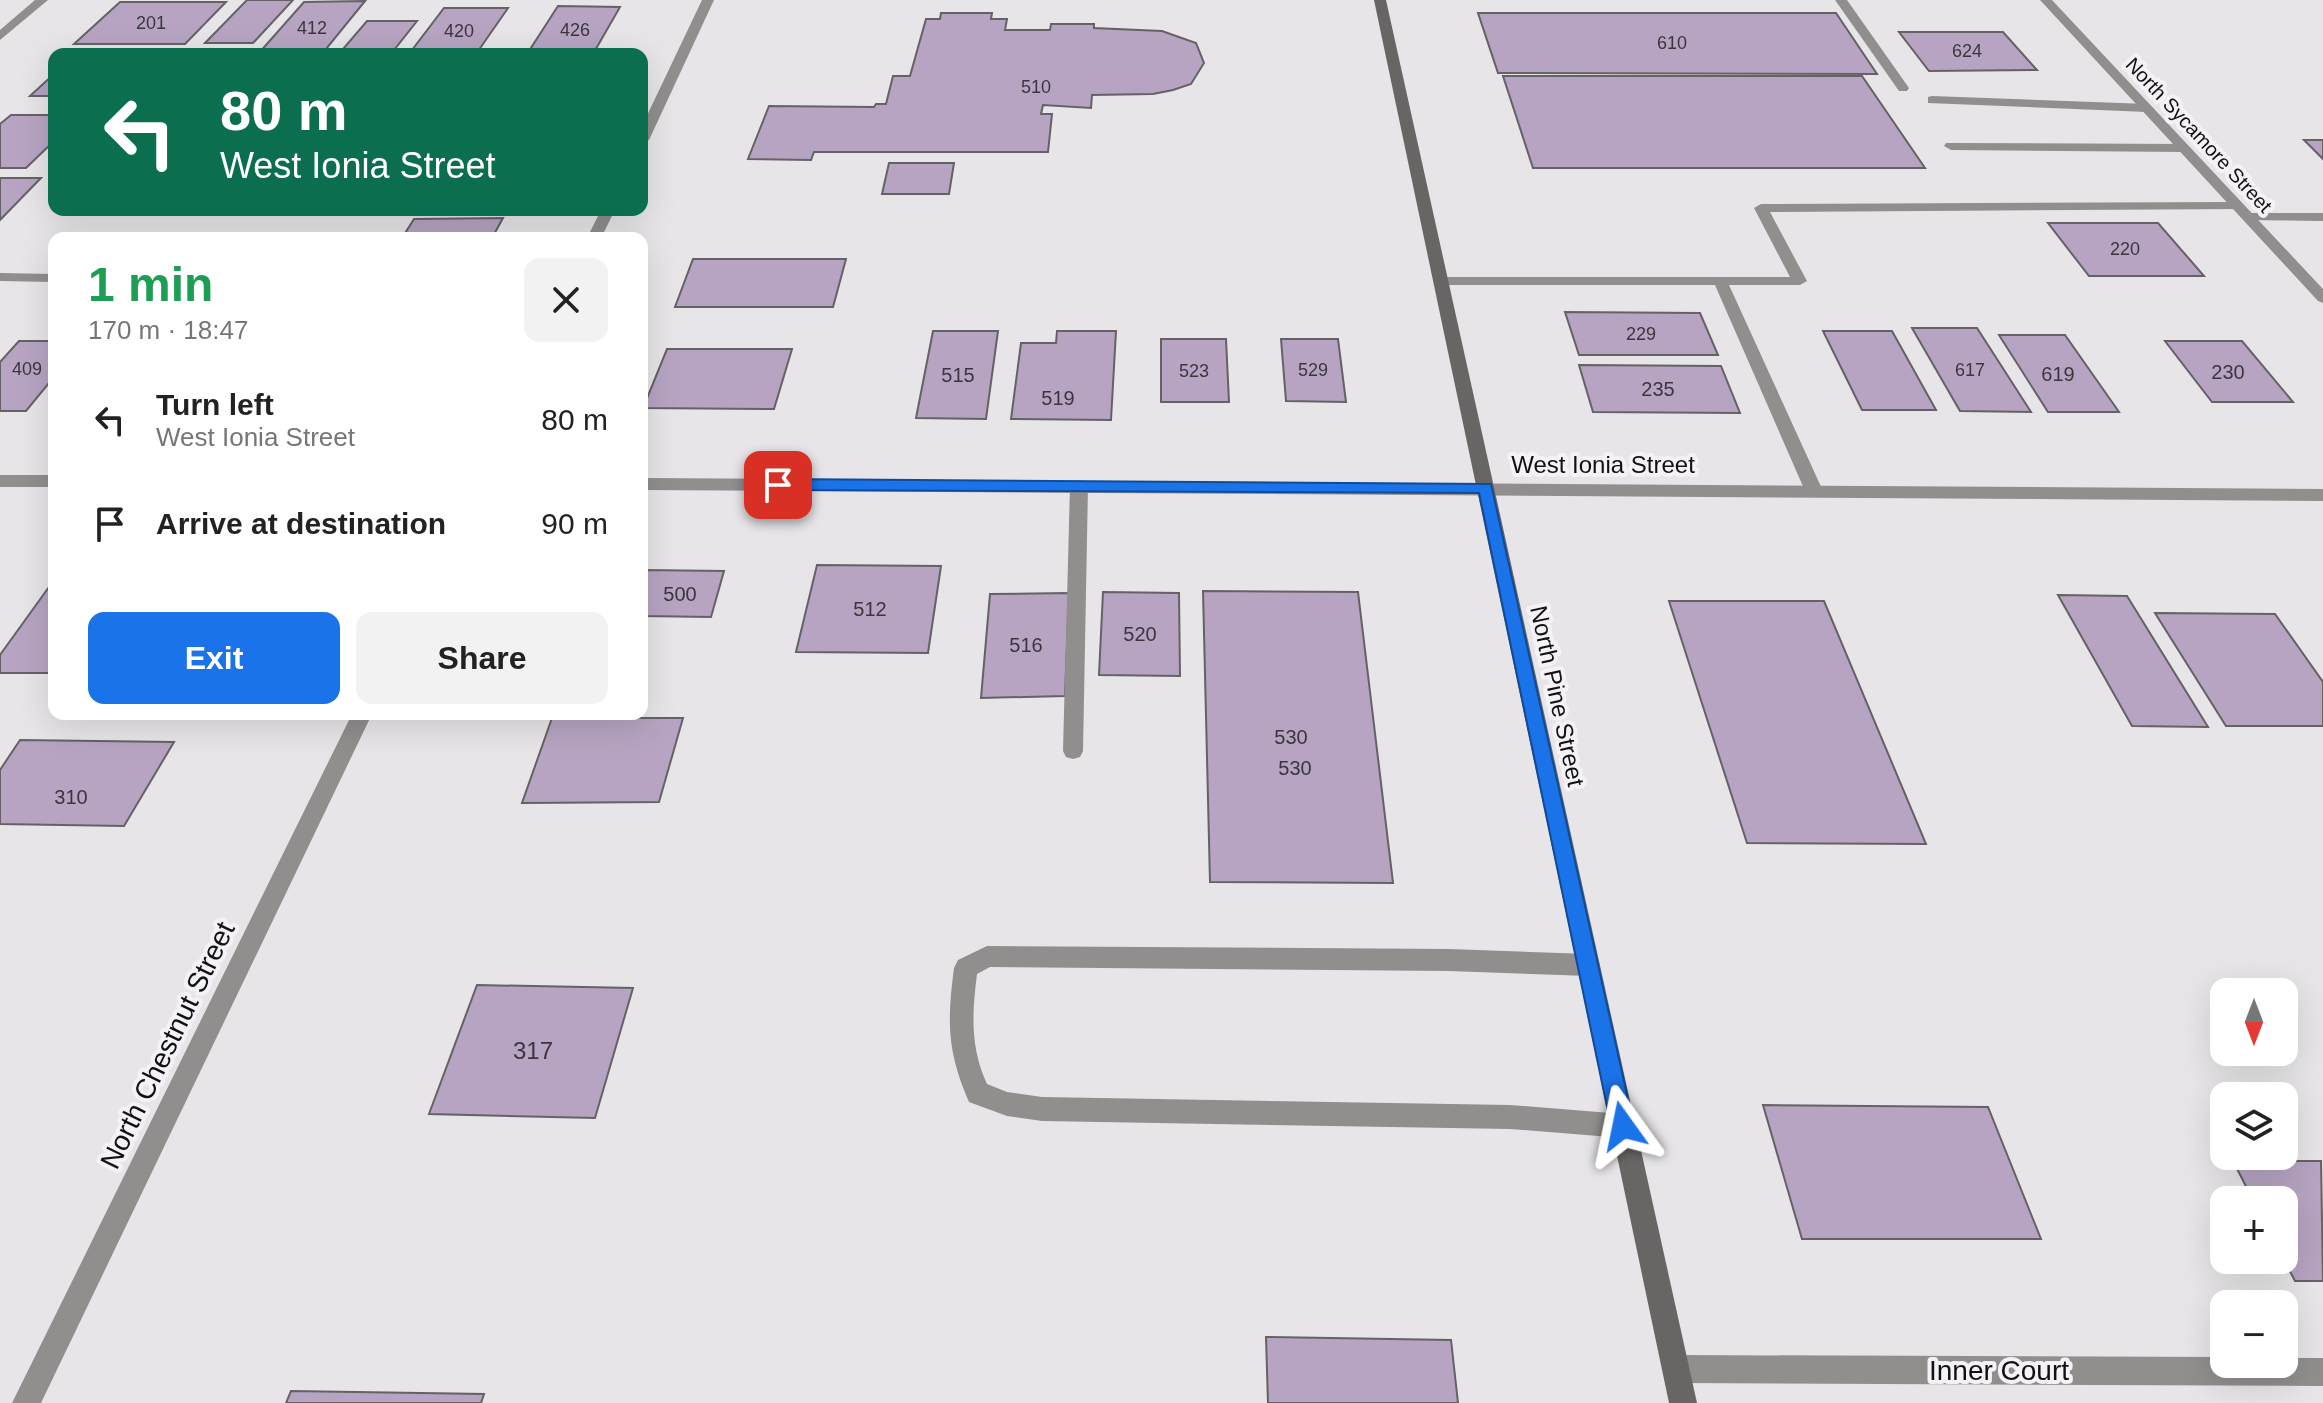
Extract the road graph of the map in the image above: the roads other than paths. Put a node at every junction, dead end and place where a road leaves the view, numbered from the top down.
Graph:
1 (42, 0) edge
2 (708, 0) edge
3 (1380, 0) edge
4 (1841, 0) edge
5 (2046, 0) edge
6 (0, 36) edge
7 (1903, 88) dead end
8 (1932, 100) dead end
9 (2147, 108) junction
10 (648, 127) edge
11 (1951, 146) dead end
12 (2184, 148) junction
13 (2243, 212) junction
14 (2323, 217) edge
15 (0, 277) edge
16 (48, 278) edge
17 (1441, 281) junction
18 (1720, 281) junction
19 (2323, 298) edge
20 (0, 481) edge
21 (48, 481) edge
22 (648, 484) edge
23 (1079, 486) junction
24 (1486, 488) junction
25 (1814, 491) junction
26 (2323, 495) edge
27 (359, 720) edge
28 (1073, 751) dead end
29 (1588, 965) junction
30 (1623, 1126) junction
31 (1676, 1369) junction
32 (2323, 1372) edge
33 (26, 1403) edge
34 (1683, 1403) edge

1 - 6 street
2 - 10 street
3 - 17 street, North Pine Street
4 - 7 street
5 - 9 street, North Sycamore Street
8 - 9 street
9 - 12 street, North Sycamore Street
11 - 12 street
12 - 13 street, North Sycamore Street
13 - 14 street
13 - 18 street
13 - 19 street, North Sycamore Street
15 - 16 street
17 - 18 street
17 - 24 street, North Pine Street
18 - 25 street
20 - 21 street
22 - 23 street, West Ionia Street
23 - 24 street, West Ionia Street
23 - 28 street
24 - 25 street, West Ionia Street
24 - 29 street, North Pine Street
25 - 26 street, West Ionia Street
27 - 33 street, North Chestnut Street
29 - 30 street, North Pine Street
29 - 30 street
30 - 31 street, North Pine Street
31 - 32 street, Inner Court
31 - 34 street, North Pine Street

